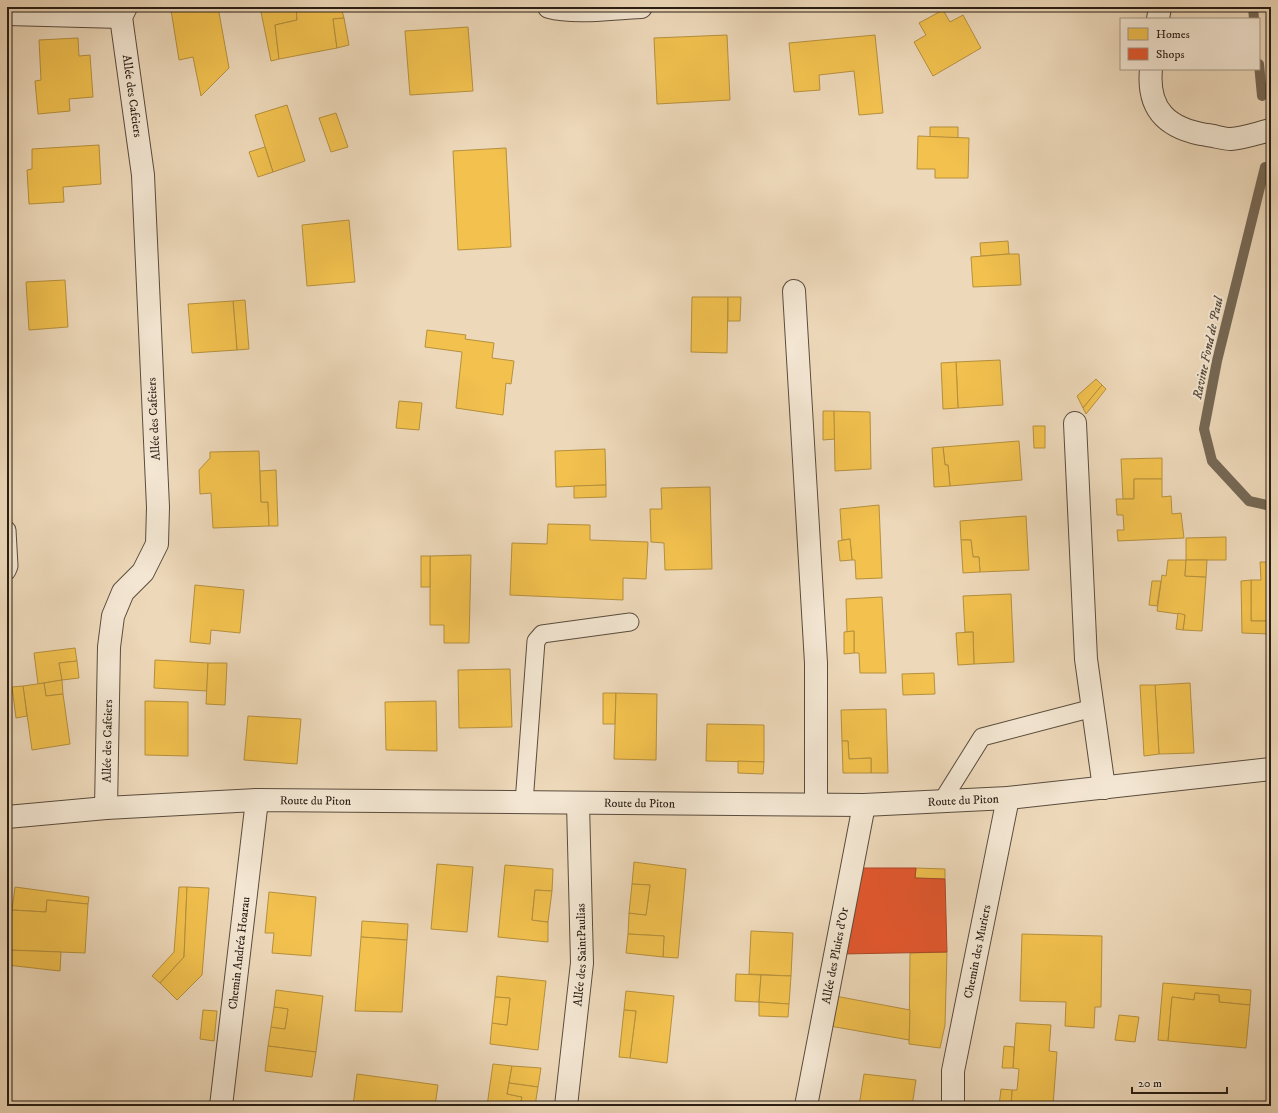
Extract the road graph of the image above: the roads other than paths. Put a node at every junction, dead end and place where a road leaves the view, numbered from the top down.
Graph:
1 (548, 7) edge
2 (641, 7) edge
3 (1160, 7) edge
4 (124, 12) edge
5 (7, 14) edge
6 (1158, 18) edge
7 (1151, 70) edge
8 (1271, 130) edge
9 (794, 291) dead end
10 (1075, 423) dead end
11 (7, 530) edge
12 (7, 571) edge
13 (630, 622) dead end
14 (1093, 708) junction
15 (1271, 769) edge
16 (1104, 788) junction
17 (1008, 798) junction
18 (257, 800) junction
19 (942, 801) junction
20 (524, 802) junction
21 (578, 803) junction
22 (816, 804) junction
23 (864, 805) junction
24 (106, 808) junction
25 (7, 817) edge
26 (221, 1106) edge
27 (566, 1106) edge
28 (806, 1106) edge
29 (953, 1106) edge

1 - 2 street
3 - 6 street
4 - 5 street, Allée des Cafeiers
4 - 24 street, Allée des Cafeiers
7 - 8 street
9 - 22 street
10 - 14 street
11 - 12 lane
13 - 20 lane
14 - 16 street
14 - 19 lane
15 - 16 street, Route du Piton
16 - 17 street, Route du Piton
17 - 19 street, Route du Piton
17 - 29 street, Chemin des Muriers
18 - 20 street, Route du Piton
18 - 24 street, Route du Piton
18 - 26 street, Chemin Andréa Hoarau
19 - 23 street, Route du Piton
20 - 21 street, Route du Piton
21 - 22 street, Route du Piton
21 - 27 street, Allée des SaintPaulias
22 - 23 street, Route du Piton
23 - 28 street, Allée des Pluies d'Or
24 - 25 street, Route du Piton

